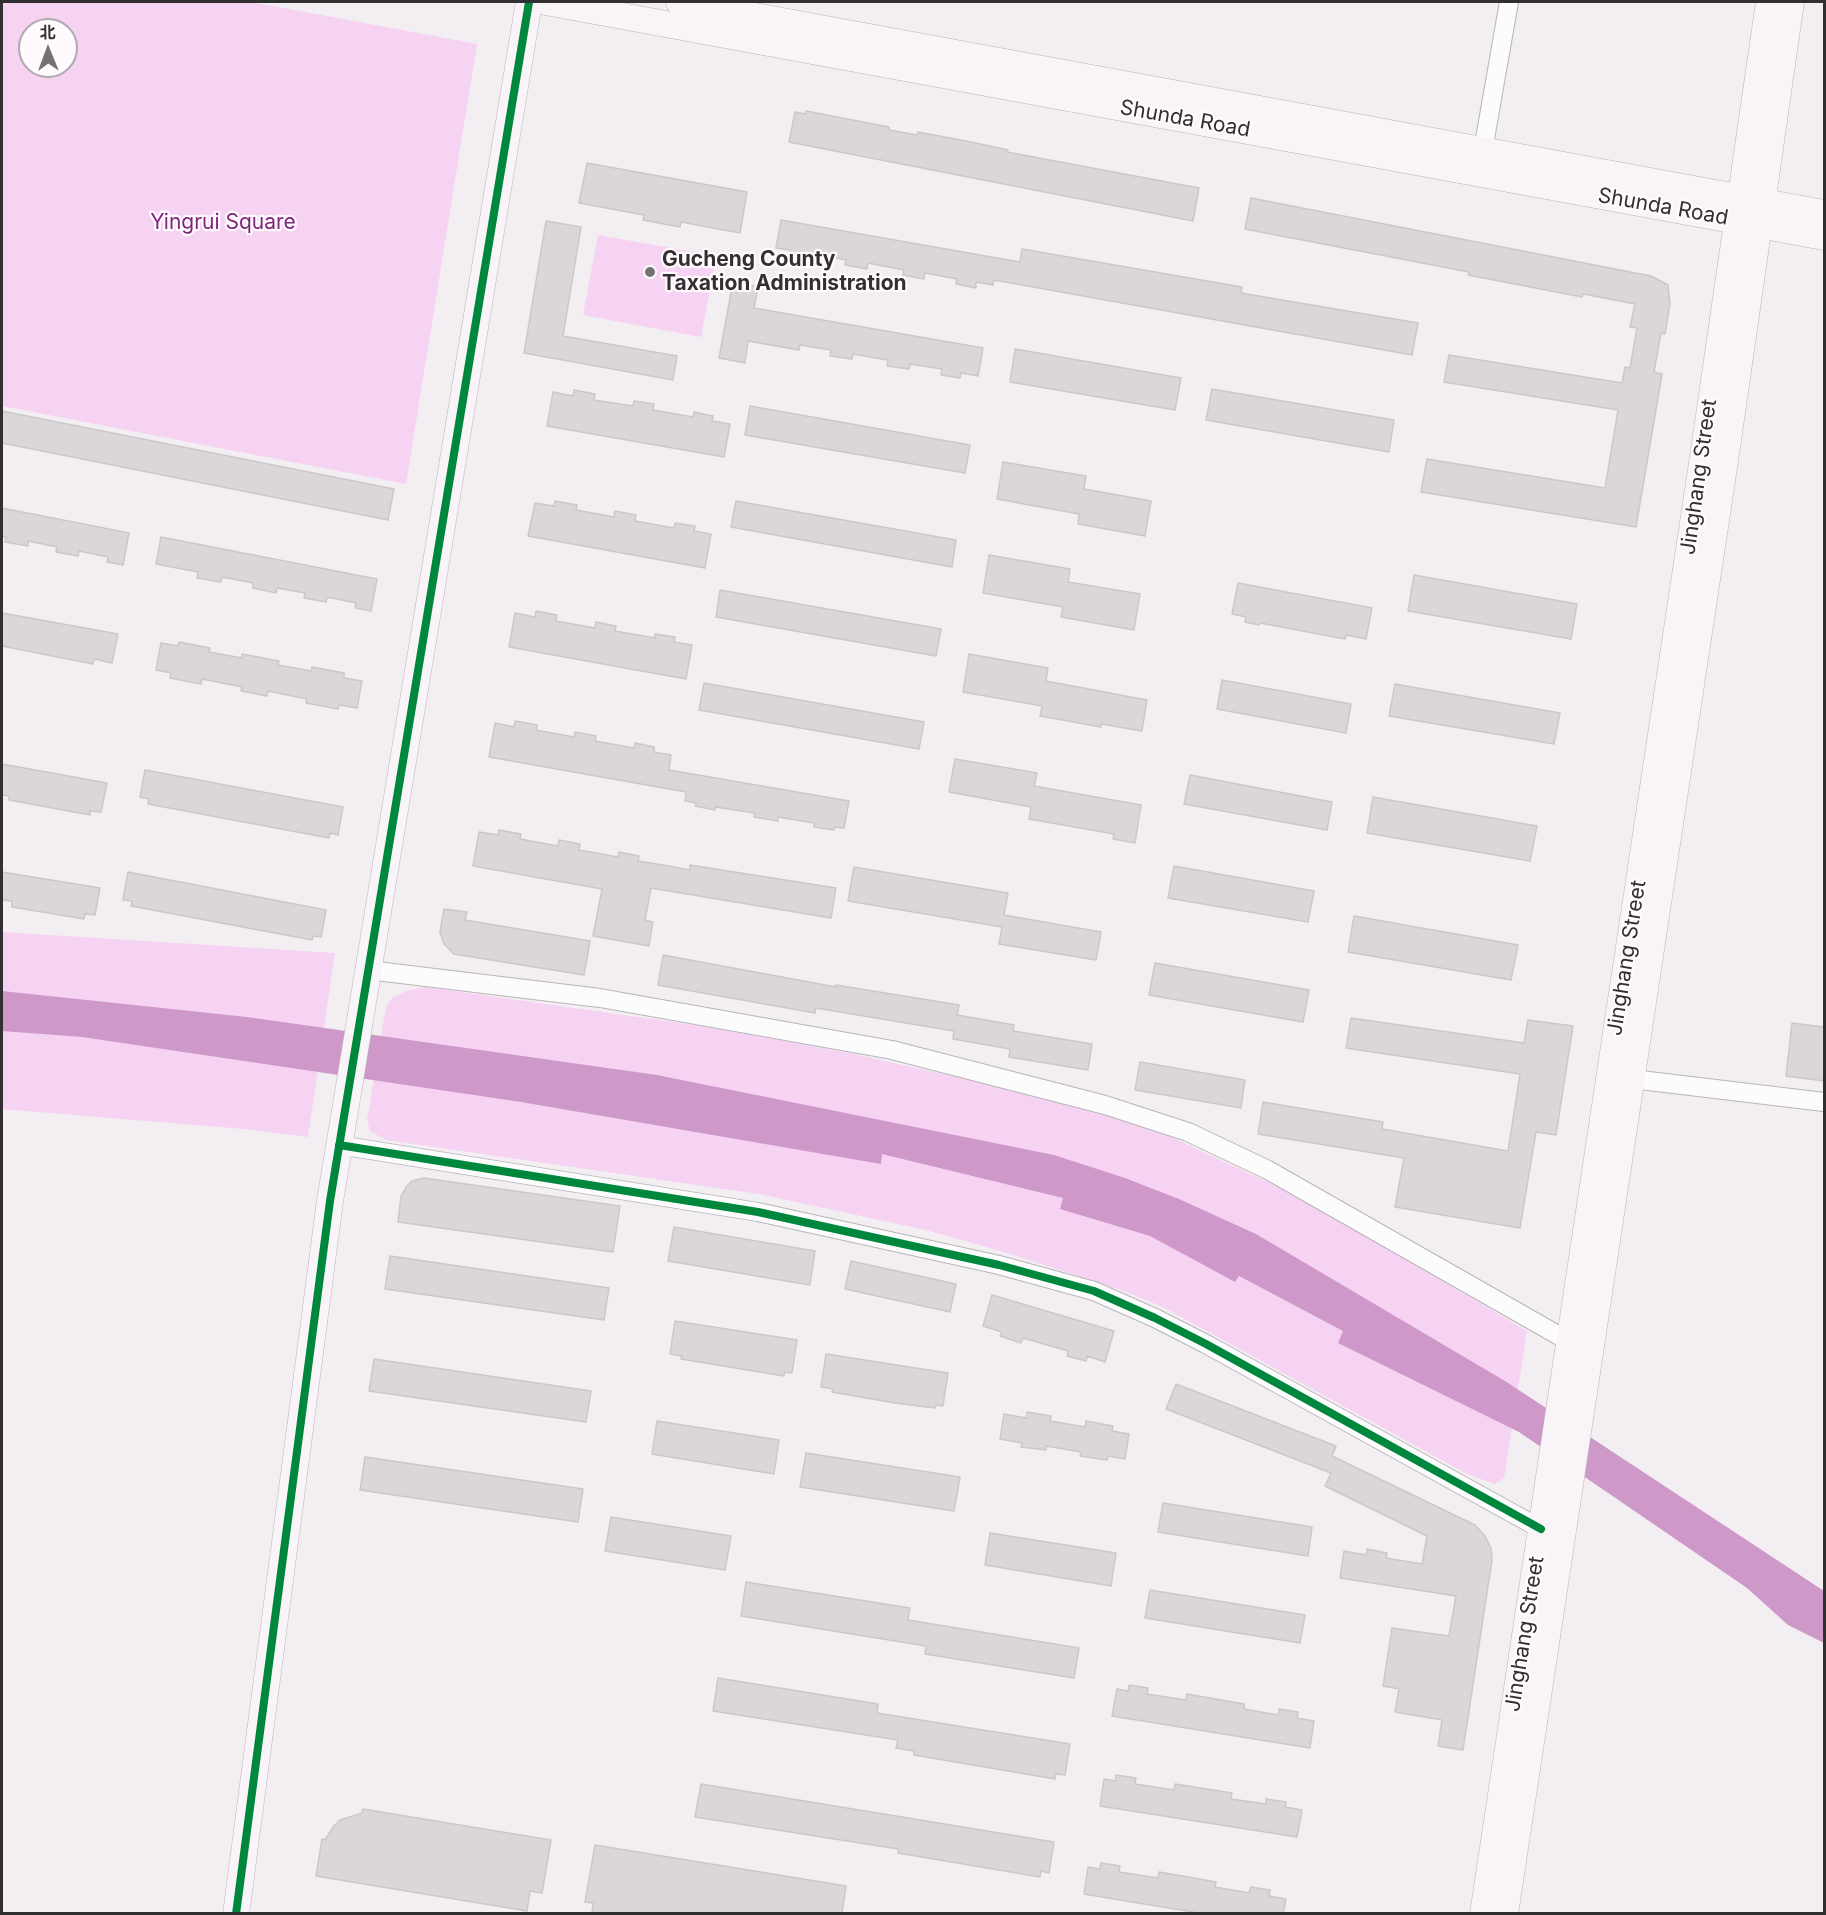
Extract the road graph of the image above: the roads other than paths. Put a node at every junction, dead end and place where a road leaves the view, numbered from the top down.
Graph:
1 (529, 2) edge
2 (546, 2) edge
3 (679, 2) edge
4 (1509, 2) edge
5 (1769, 2) edge
6 (1791, 2) edge
7 (1483, 150) junction
8 (1749, 211) junction
9 (1824, 213) edge
10 (1824, 237) edge
11 (368, 970) junction
12 (1632, 1079) junction
13 (1824, 1102) edge
14 (339, 1145) junction
15 (1570, 1342) junction
16 (1541, 1529) junction
17 (236, 1914) edge
18 (1483, 1914) edge
19 (1505, 1914) edge

1 - 11 main road
2 - 8 main road, Shunda Road
3 - 7 main road, Shunda Road
4 - 7 street
5 - 8 main road, Jinghang Street
6 - 8 main road, Jinghang Street
7 - 8 main road, Shunda Road
8 - 9 main road, Shunda Road
8 - 10 main road, Shunda Road
8 - 12 main road, Jinghang Street
8 - 15 main road, Jinghang Street
11 - 14 main road
11 - 15 street
12 - 13 street
12 - 19 main road, Jinghang Street
14 - 16 street
14 - 17 main road
15 - 16 main road, Jinghang Street
16 - 18 main road, Jinghang Street

